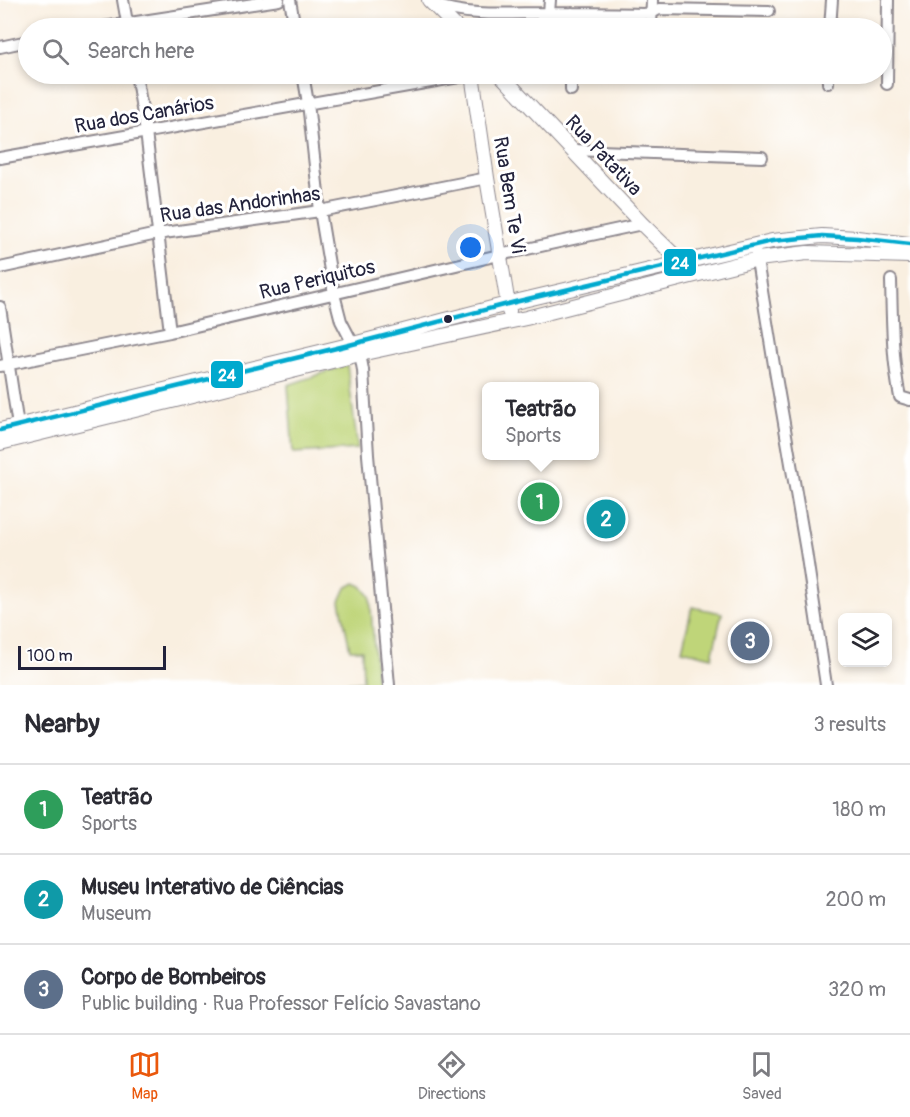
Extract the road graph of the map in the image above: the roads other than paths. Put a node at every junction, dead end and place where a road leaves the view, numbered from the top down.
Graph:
1 (123, 0) edge
2 (279, 0) edge
3 (290, 0) edge
4 (549, 0) edge
5 (652, 0) edge
6 (832, 0) edge
7 (888, 0) edge
8 (431, 2) edge
9 (769, 11) dead end
10 (483, 13) junction
11 (549, 13) junction
12 (572, 13) junction
13 (651, 13) junction
14 (126, 18) edge
15 (174, 18) edge
16 (293, 18) edge
17 (448, 18) edge
18 (463, 18) edge
19 (572, 18) edge
20 (651, 18) edge
21 (831, 18) edge
22 (888, 18) edge
23 (18, 43) edge
24 (0, 47) edge
25 (138, 84) edge
26 (305, 84) edge
27 (416, 84) edge
28 (474, 84) edge
29 (509, 84) edge
30 (571, 84) edge
31 (571, 90) dead end
32 (308, 103) junction
33 (146, 132) junction
34 (572, 150) junction
35 (762, 157) dead end
36 (0, 158) edge
37 (487, 178) junction
38 (320, 211) junction
39 (642, 224) junction
40 (158, 234) junction
41 (910, 244) edge
42 (755, 245) junction
43 (499, 255) junction
44 (910, 256) edge
45 (758, 259) junction
46 (681, 262) junction
47 (0, 268) edge
48 (891, 280) dead end
49 (334, 294) junction
50 (507, 305) junction
51 (0, 307) edge
52 (512, 321) junction
53 (170, 332) junction
54 (356, 349) junction
55 (4, 365) edge
56 (910, 400) edge
57 (18, 426) junction
58 (0, 430) edge
59 (0, 443) edge
60 (389, 685) edge
61 (826, 685) edge

1 - 14 street
2 - 15 street
3 - 16 street
4 - 11 street
5 - 13 street
6 - 21 street
7 - 22 street
8 - 10 street
8 - 17 main road
9 - 13 street
10 - 11 street
10 - 18 street
11 - 12 street
12 - 13 street
12 - 19 street
13 - 20 street
23 - 24 street
25 - 33 street
26 - 32 street
27 - 32 street, Rua dos Canários
28 - 37 main road, Rua Bem Te Vi
29 - 34 main road, Rua Patativa
30 - 31 street
32 - 33 street, Rua dos Canários
32 - 38 street
33 - 36 street, Rua dos Canários
33 - 40 street
34 - 35 street
34 - 39 main road, Rua Patativa
37 - 38 street, Rua das Andorinhas
37 - 43 main road, Rua Bem Te Vi
38 - 40 street, Rua das Andorinhas
38 - 49 street
39 - 43 street, Rua Periquitos
39 - 46 main road, Rua Patativa
40 - 47 street, Rua das Andorinhas
40 - 53 street
41 - 42 main road
42 - 45 street
42 - 46 main road
43 - 49 street, Rua Periquitos
43 - 50 main road, Rua Bem Te Vi
44 - 45 main road
45 - 52 main road
45 - 61 street
46 - 50 main road
48 - 56 street
49 - 53 street, Rua Periquitos
49 - 54 street
50 - 52 main road, Rua Bem Te Vi
50 - 54 main road
51 - 55 street
52 - 54 main road
53 - 55 street, Rua Periquitos
54 - 57 main road
54 - 59 main road
54 - 60 street
55 - 57 street
57 - 58 main road

